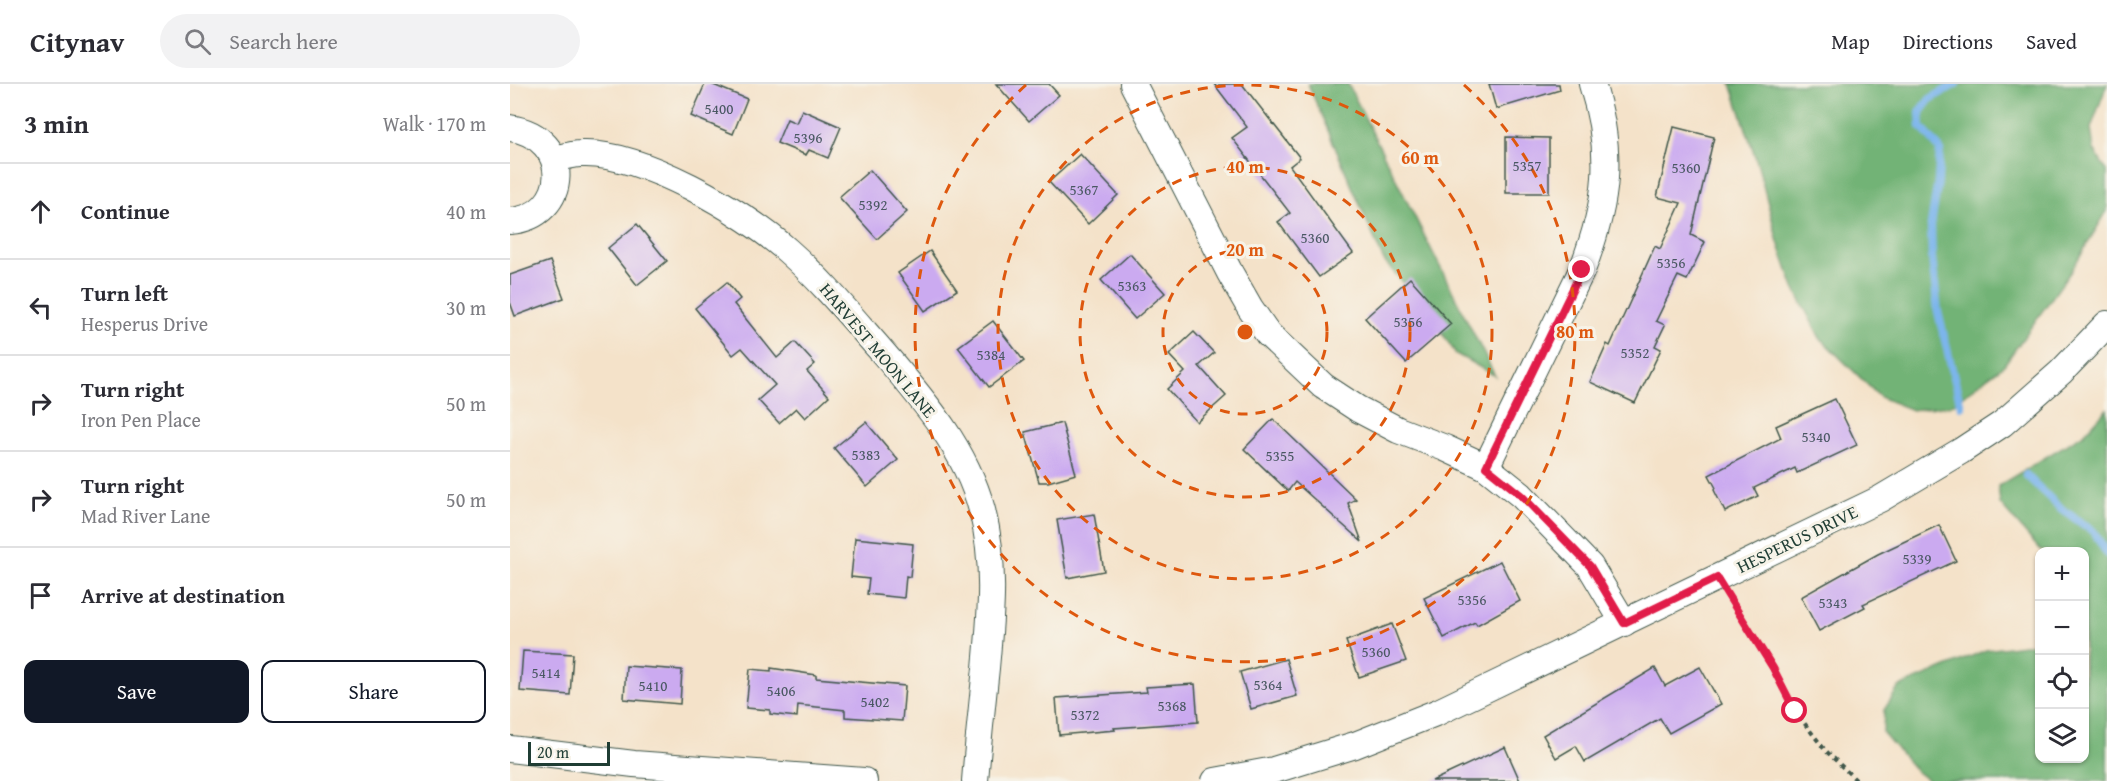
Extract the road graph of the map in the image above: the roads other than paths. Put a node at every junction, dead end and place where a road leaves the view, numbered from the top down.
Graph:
1 (1133, 84) edge
2 (1592, 84) edge
3 (510, 128) edge
4 (555, 159) junction
5 (510, 221) edge
6 (2107, 324) edge
7 (1486, 467) junction
8 (1624, 623) junction
9 (510, 749) edge
10 (634, 772) edge
11 (864, 781) edge
12 (975, 781) edge
13 (1215, 781) edge

1 - 7 street
2 - 7 street
3 - 4 street
4 - 5 street
4 - 12 street, HARVEST MOON LANE
6 - 8 street, HESPERUS DRIVE
7 - 8 street
8 - 13 street, HESPERUS DRIVE
9 - 10 street
10 - 11 street

